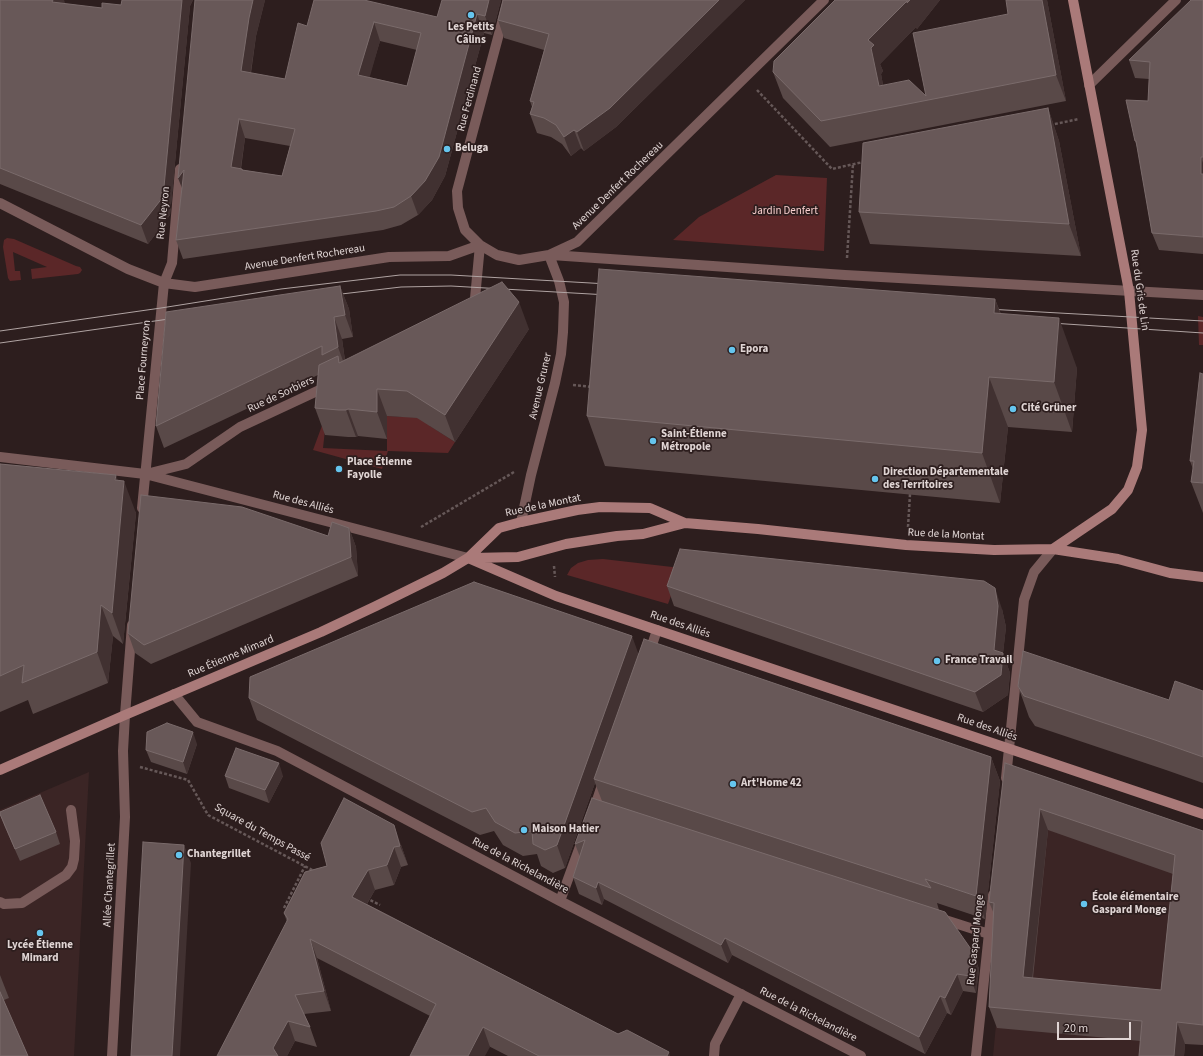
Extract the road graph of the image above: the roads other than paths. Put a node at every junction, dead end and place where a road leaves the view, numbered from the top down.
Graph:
1 (508, 0) edge
2 (824, 0) edge
3 (1073, 0) edge
4 (1176, 0) edge
5 (1089, 85) junction
6 (181, 157) edge
7 (0, 203) edge
8 (480, 245) junction
9 (549, 255) junction
10 (164, 283) junction
11 (1129, 291) junction
12 (1203, 294) edge
13 (467, 316) edge
14 (339, 380) edge
15 (0, 457) edge
16 (145, 474) junction
17 (142, 514) edge
18 (521, 522) junction
19 (685, 523) junction
20 (1053, 549) junction
21 (468, 558) junction
22 (1203, 577) edge
23 (132, 618) edge
24 (657, 630) junction
25 (647, 660) edge
26 (174, 694) junction
27 (124, 715) junction
28 (1008, 748) junction
29 (0, 770) edge
30 (608, 770) edge
31 (1005, 791) edge
32 (71, 810) dead end
33 (1203, 814) edge
34 (994, 886) edge
35 (560, 900) junction
36 (0, 902) edge
37 (932, 915) edge
38 (989, 934) junction
39 (741, 994) junction
40 (112, 1056) edge
41 (714, 1056) edge
42 (861, 1056) edge
43 (976, 1056) edge

1 - 8 street, Rue Ferdinand
2 - 9 street, Avenue Denfert Rochereau
3 - 5 main road, Rue du Gris de Lin
4 - 5 street
5 - 11 main road, Rue du Gris de Lin
6 - 10 street, Rue Neyron
7 - 10 street
8 - 9 street, Avenue Denfert Rochereau
8 - 10 street, Avenue Denfert Rochereau
8 - 13 street
9 - 11 street
9 - 18 street, Avenue Gruner
10 - 16 street, Place Fourneyron
11 - 12 street
11 - 20 main road, Rue du Gris de Lin
14 - 16 street, Rue de Sorbiers
15 - 16 street
16 - 17 street, Place Fourneyron
16 - 21 street, Rue des Alliés
18 - 19 main road, Rue de la Montat
18 - 21 main road, Rue de la Montat
19 - 20 main road, Rue de la Montat
19 - 21 main road, Rue de la Montat
20 - 22 main road, Rue de la Montat
20 - 28 street
21 - 24 main road, Rue des Alliés
21 - 26 main road, Rue Étienne Mimard
23 - 27 street, Allée Chantegrillet
24 - 25 street
24 - 28 main road, Rue des Alliés
26 - 27 main road, Rue Étienne Mimard
26 - 35 street, Rue de la Richelandière
27 - 29 main road, Rue Étienne Mimard
27 - 40 street, Allée Chantegrillet
28 - 31 street
28 - 33 main road, Rue des Alliés
30 - 35 street
32 - 36 street
34 - 38 street, Rue Gaspard Monge
35 - 39 street, Rue de la Richelandière
37 - 38 street
38 - 43 street, Rue Gaspard Monge
39 - 41 street
39 - 42 street, Rue de la Richelandière

